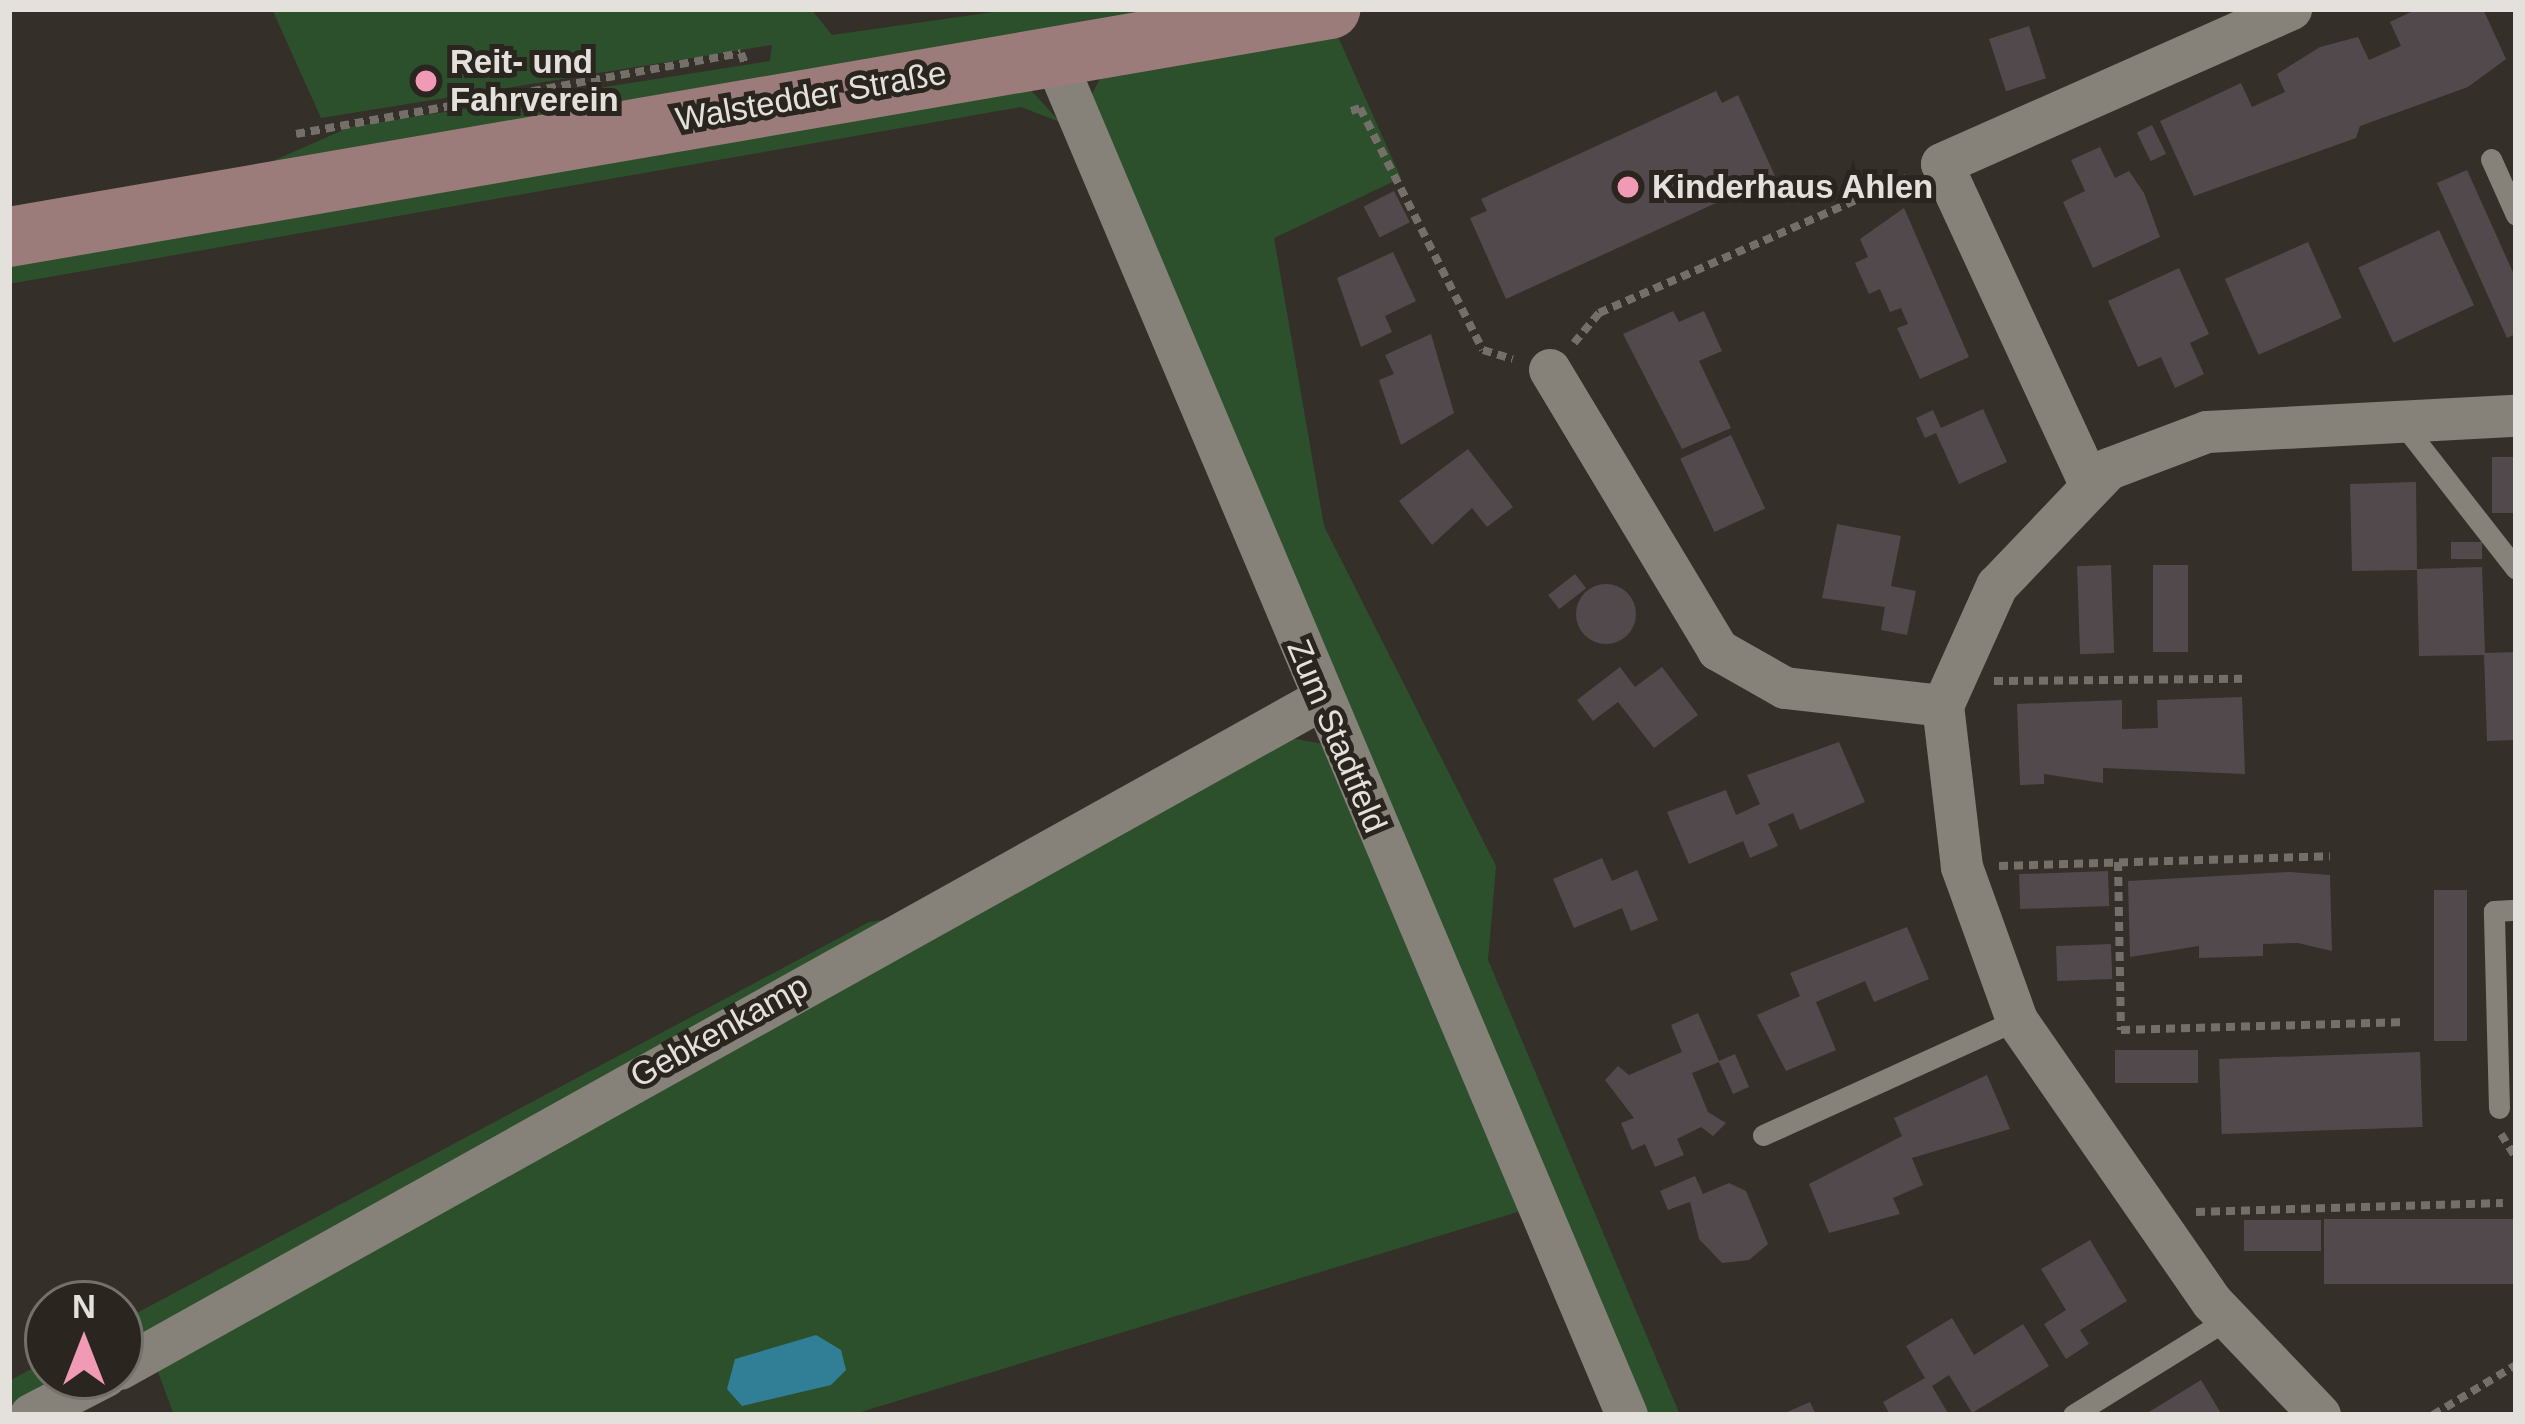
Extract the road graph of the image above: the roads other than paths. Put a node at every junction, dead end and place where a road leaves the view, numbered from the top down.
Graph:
1 (1330, 9) edge
2 (2291, 9) edge
3 (1053, 55) junction
4 (2491, 159) dead end
5 (2516, 215) edge
6 (9, 237) edge
7 (1550, 370) road end
8 (2516, 416) edge
9 (2401, 421) junction
10 (2089, 482) junction
11 (2516, 569) edge
12 (1947, 694) junction
13 (1321, 700) junction
14 (2516, 910) edge
15 (2017, 1020) junction
16 (2499, 1108) dead end
17 (1763, 1135) dead end
18 (2228, 1319) junction
19 (144, 1356) edge
20 (60, 1400) edge
21 (31, 1415) edge
22 (1627, 1415) edge
23 (2073, 1415) edge
24 (2320, 1415) edge

1 - 3 main road, Walstedder Straße
2 - 10 street
3 - 6 main road, Walstedder Straße
3 - 13 street, Zum Stadtfeld
4 - 5 lane
7 - 12 street
8 - 9 street
9 - 10 street
9 - 11 lane
10 - 12 street
12 - 15 street
13 - 19 street, Gebkenkamp
13 - 22 street, Zum Stadtfeld
14 - 16 lane
15 - 17 lane
15 - 18 street
18 - 23 lane
18 - 24 street
20 - 21 street

